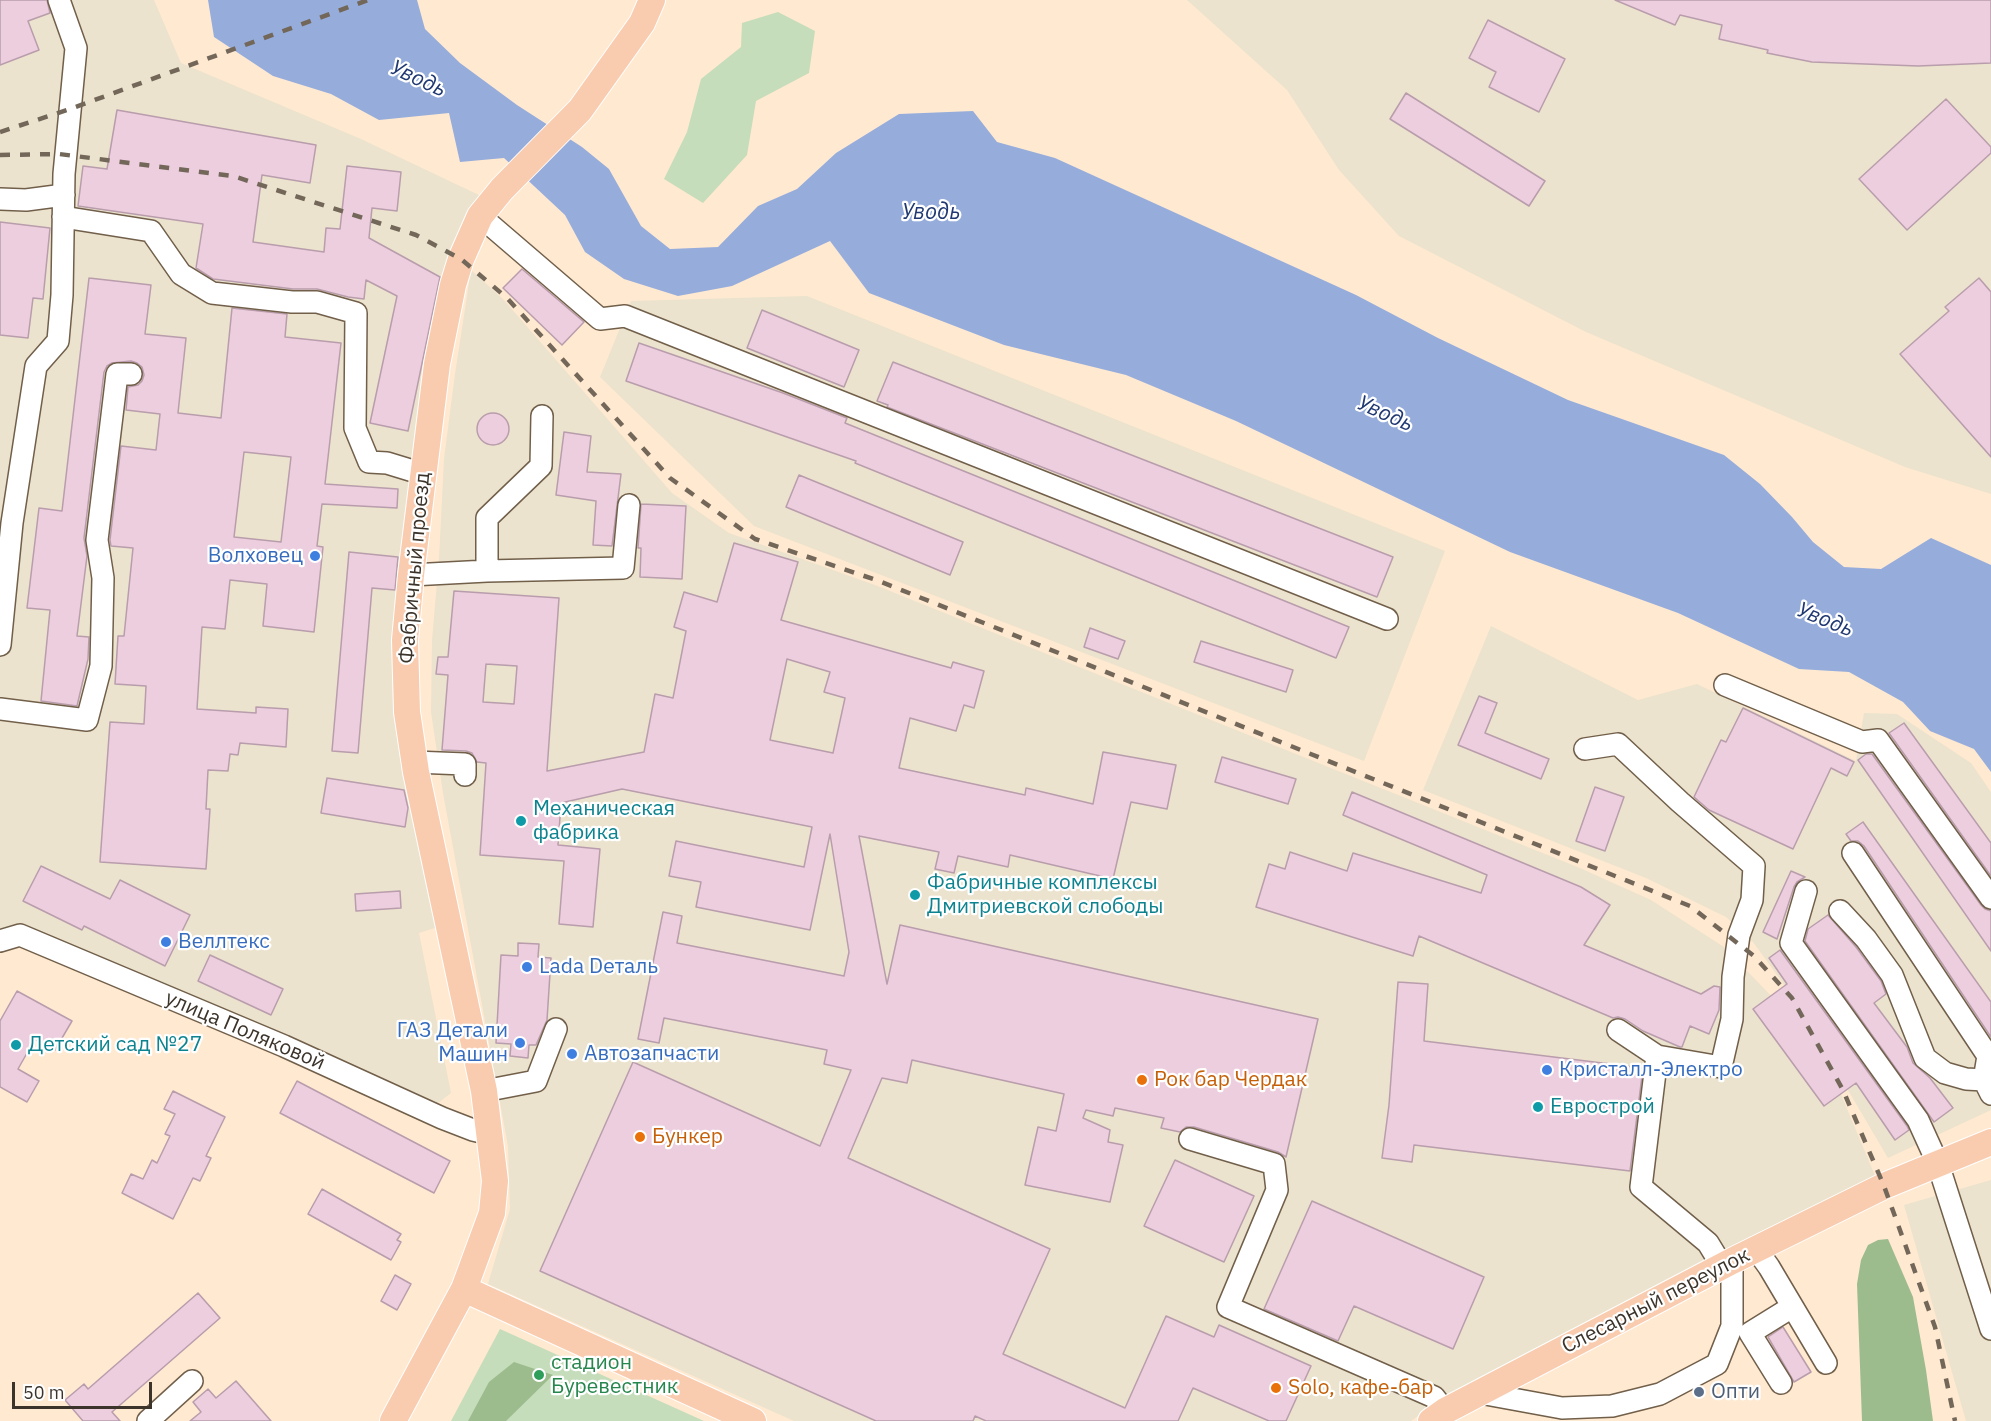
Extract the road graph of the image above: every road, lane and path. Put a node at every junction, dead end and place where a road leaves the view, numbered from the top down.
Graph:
1 (59, 0) edge
2 (652, 0) edge
3 (64, 195) junction
4 (0, 199) edge
5 (480, 216) junction
6 (63, 217) junction
7 (131, 374) dead end
8 (542, 416) dead end
9 (423, 474) junction
10 (629, 505) dead end
11 (6, 522) edge
12 (487, 571) junction
13 (411, 575) junction
14 (1387, 619) dead end
15 (0, 645) edge
16 (1725, 685) dead end
17 (0, 709) edge
18 (1585, 749) dead end
19 (414, 762) junction
20 (465, 775) dead end
21 (1853, 853) dead end
22 (1806, 891) dead end
23 (1991, 898) edge
24 (1840, 911) dead end
25 (0, 941) edge
26 (556, 1029) dead end
27 (1618, 1030) dead end
28 (1657, 1056) junction
29 (1987, 1087) edge
30 (483, 1092) junction
31 (490, 1134) junction
32 (1190, 1140) dead end
33 (1990, 1146) edge
34 (1938, 1164) junction
35 (1756, 1250) junction
36 (1727, 1263) junction
37 (464, 1289) junction
38 (1792, 1307) junction
39 (1991, 1329) edge
40 (1826, 1363) dead end
41 (192, 1381) dead end
42 (1781, 1383) dead end
43 (1480, 1394) junction
44 (1438, 1416) edge
45 (148, 1421) edge
46 (393, 1421) edge
47 (753, 1421) edge

1 - 3 street
2 - 5 main road, Фабричный проезд
3 - 4 street
3 - 6 street
5 - 9 main road, Фабричный проезд
5 - 14 street
6 - 9 street
6 - 11 street
7 - 17 street
8 - 12 street
9 - 13 main road, Фабричный проезд
10 - 12 street
11 - 15 street
12 - 13 street
13 - 19 main road, Фабричный проезд
16 - 23 street
18 - 28 street
19 - 20 street
19 - 30 main road, Фабричный проезд
21 - 29 street
22 - 34 street
24 - 29 street
25 - 31 street, улица Поляковой
26 - 30 street
27 - 28 street
28 - 36 street
30 - 31 main road, Фабричный проезд
31 - 37 main road, Фабричный проезд
32 - 44 street
33 - 34 main road, Слесарный переулок
34 - 35 main road, Слесарный переулок
34 - 39 street
35 - 36 main road, Слесарный переулок
35 - 38 street
36 - 43 main road, Слесарный переулок
36 - 43 street
37 - 46 main road, Фабричный проезд
37 - 47 main road
38 - 40 street
38 - 42 street
41 - 45 street
43 - 44 main road, Слесарный переулок

